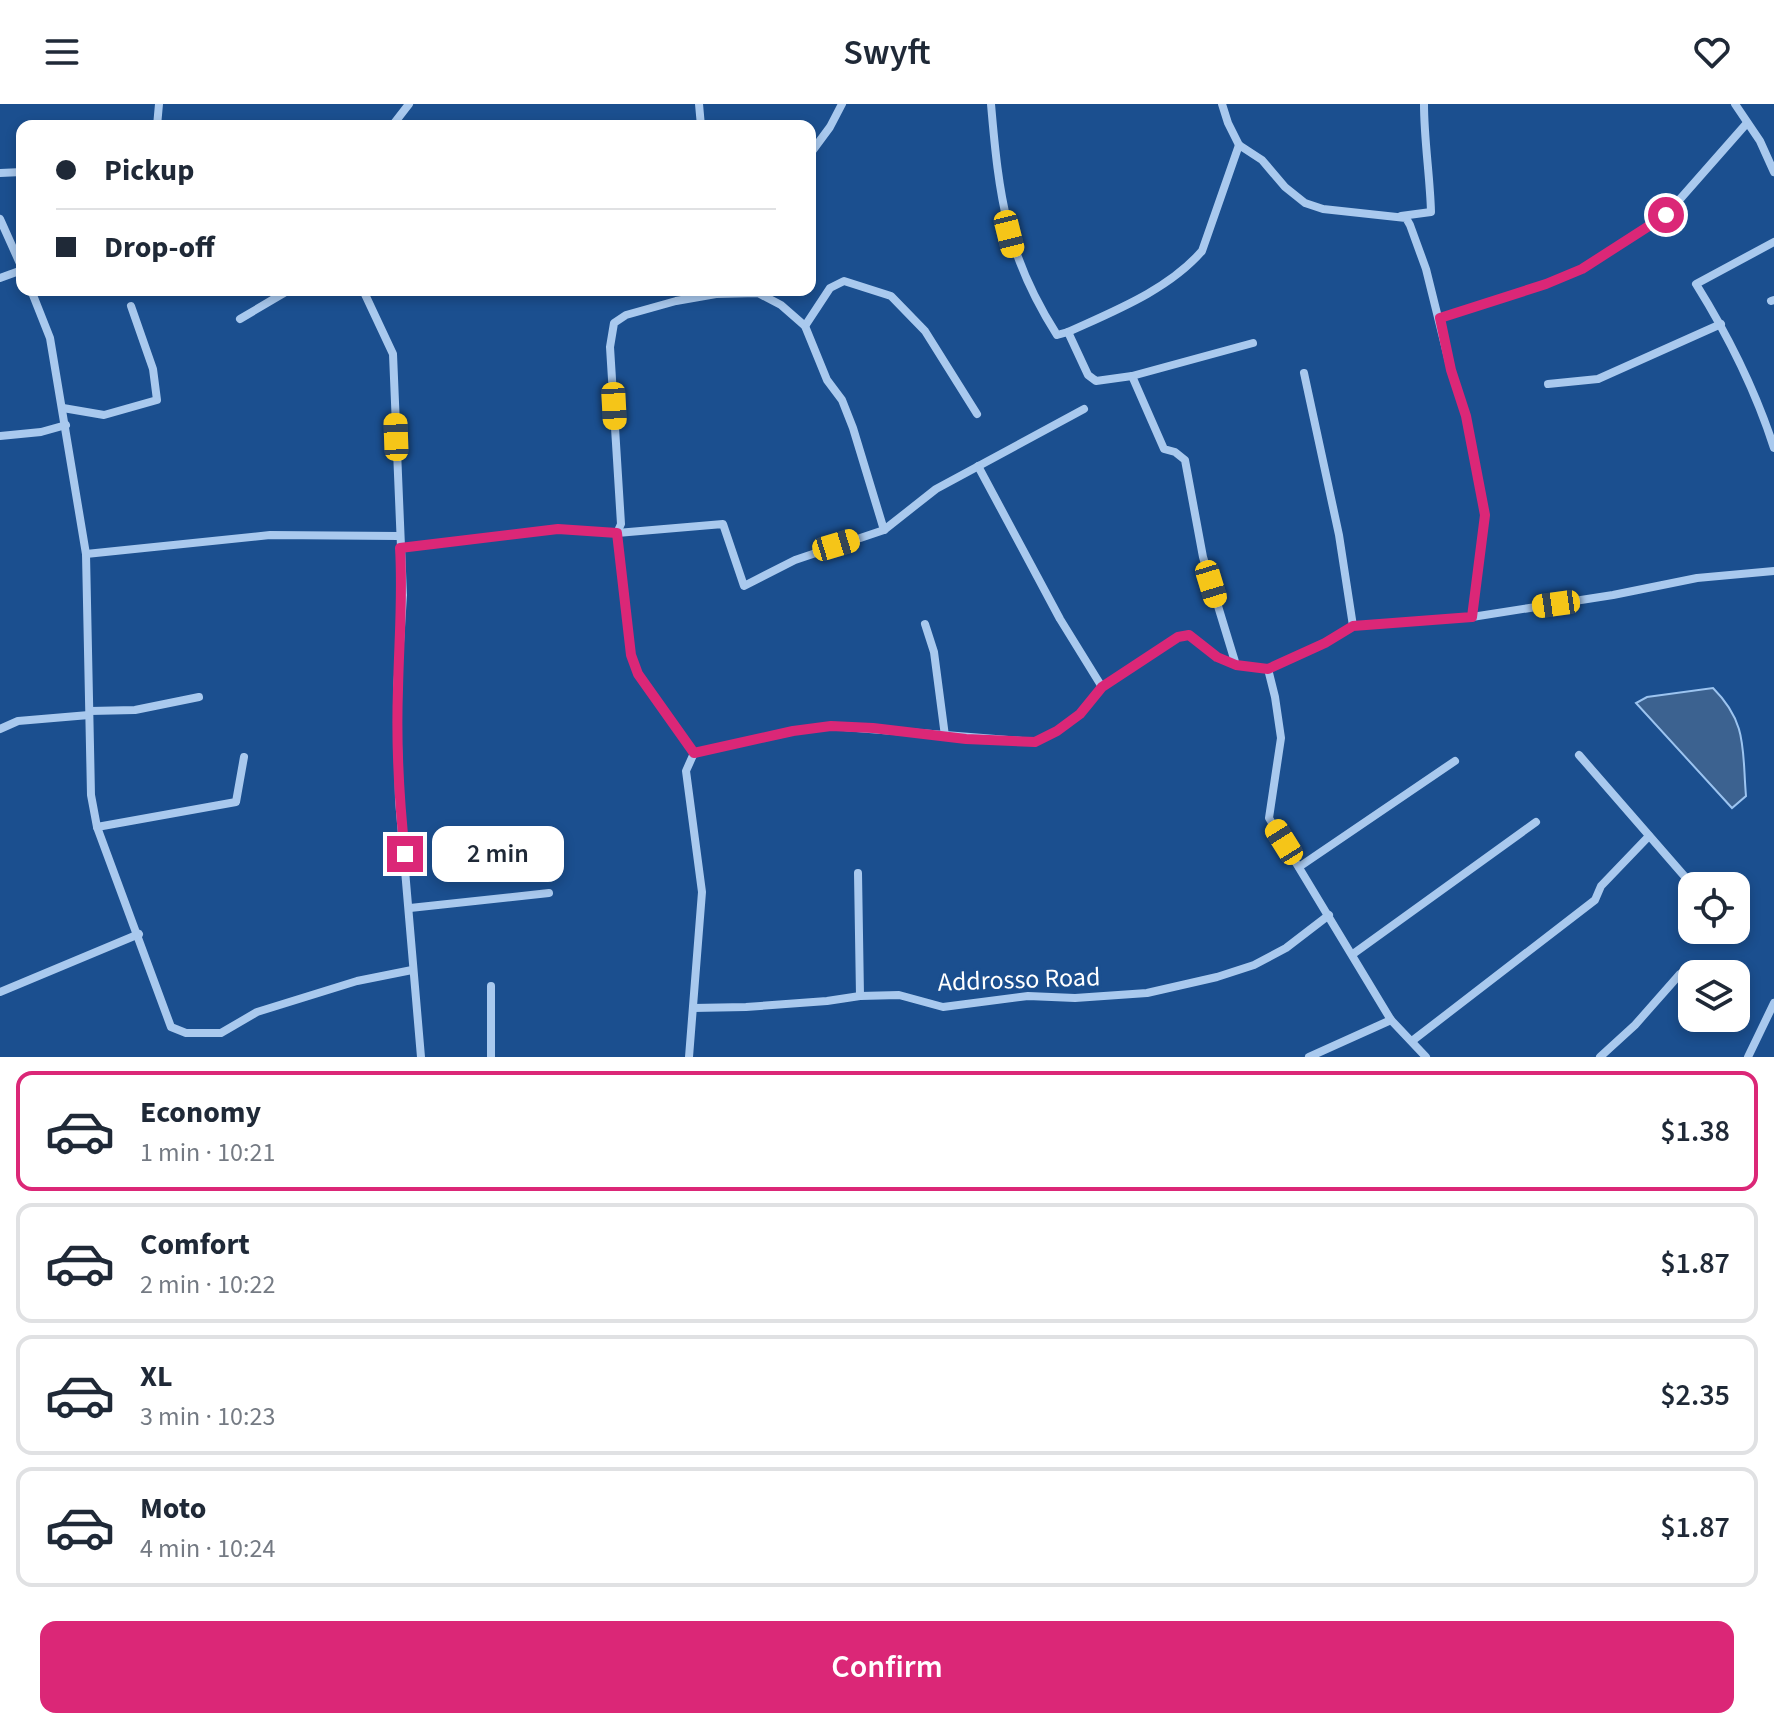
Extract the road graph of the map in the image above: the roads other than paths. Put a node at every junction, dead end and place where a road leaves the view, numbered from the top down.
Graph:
1 (409, 104) edge
2 (842, 104) edge
3 (991, 104) edge
4 (1222, 104) edge
5 (1424, 104) edge
6 (1735, 104) edge
7 (397, 120) edge
8 (1747, 123) junction
9 (1239, 145) junction
10 (816, 146) edge
11 (1774, 172) edge
12 (1398, 217) junction
13 (0, 219) edge
14 (1774, 242) edge
15 (16, 255) edge
16 (33, 296) edge
17 (279, 296) edge
18 (366, 296) edge
19 (677, 296) edge
20 (705, 296) edge
21 (764, 296) edge
22 (676, 301) junction
23 (131, 306) dead end
24 (1440, 318) junction
25 (240, 319) dead end
26 (1721, 324) junction
27 (805, 326) junction
28 (1068, 332) junction
29 (1253, 343) dead end
30 (1304, 373) dead end
31 (1132, 376) junction
32 (1548, 384) dead end
33 (63, 408) junction
34 (1084, 409) dead end
35 (977, 414) dead end
36 (66, 425) junction
37 (0, 436) edge
38 (1774, 448) edge
39 (978, 466) junction
40 (884, 530) junction
41 (617, 533) junction
42 (399, 536) junction
43 (400, 548) junction
44 (86, 554) junction
45 (1774, 571) edge
46 (1472, 617) junction
47 (925, 624) dead end
48 (1353, 626) junction
49 (1236, 665) junction
50 (1268, 669) junction
51 (1102, 687) junction
52 (199, 697) dead end
53 (90, 713) junction
54 (0, 729) edge
55 (945, 736) junction
56 (694, 753) junction
57 (1579, 755) dead end
58 (244, 757) dead end
59 (1455, 761) dead end
60 (1536, 822) dead end
61 (97, 827) junction
62 (1649, 836) junction
63 (1299, 867) junction
64 (1681, 872) edge
65 (858, 873) dead end
66 (549, 893) dead end
67 (410, 908) junction
68 (1329, 915) junction
69 (139, 934) junction
70 (1353, 954) junction
71 (412, 970) junction
72 (1678, 976) edge
73 (491, 986) dead end
74 (0, 992) edge
75 (860, 996) junction
76 (1774, 1003) edge
77 (693, 1008) junction
78 (1391, 1020) junction
79 (1412, 1041) junction
80 (421, 1057) edge
81 (491, 1057) edge
82 (689, 1057) edge
83 (1309, 1057) edge
84 (1426, 1057) edge
85 (1600, 1057) edge
86 (1748, 1057) edge

1 - 7 street
2 - 10 street
3 - 28 street
4 - 9 street
5 - 12 street
6 - 8 street
8 - 11 street
8 - 24 street
9 - 12 street
9 - 28 street
12 - 24 street
13 - 15 street
14 - 26 street
16 - 33 street
17 - 25 street
18 - 42 street
19 - 22 street
20 - 22 street
21 - 27 street
22 - 41 street
23 - 33 street
24 - 46 street
26 - 32 street
26 - 38 street
27 - 35 street
27 - 40 street
28 - 31 street
29 - 31 street
30 - 48 street
31 - 49 street
33 - 36 street
34 - 39 street
36 - 37 street
36 - 44 street
39 - 40 street
39 - 51 street
40 - 41 street
41 - 43 street
41 - 56 street
42 - 43 street
42 - 44 street
43 - 67 street
44 - 53 street
45 - 46 street
46 - 48 street
47 - 55 street
48 - 50 street
49 - 50 street
49 - 51 street
50 - 63 street
51 - 55 street
52 - 53 street
53 - 54 street
53 - 61 street
55 - 56 street
56 - 77 street
57 - 62 street
58 - 61 street
59 - 63 street
60 - 70 street
61 - 69 street
62 - 64 street
62 - 79 street
63 - 68 street
65 - 75 street
66 - 67 street
67 - 71 street
68 - 70 street
68 - 75 street, Addrosso Road
69 - 71 street
69 - 74 street
70 - 78 street
71 - 80 street
72 - 85 street
73 - 81 street
75 - 77 street, Addrosso Road
76 - 86 street
77 - 82 street
78 - 79 street
78 - 83 street
79 - 84 street

